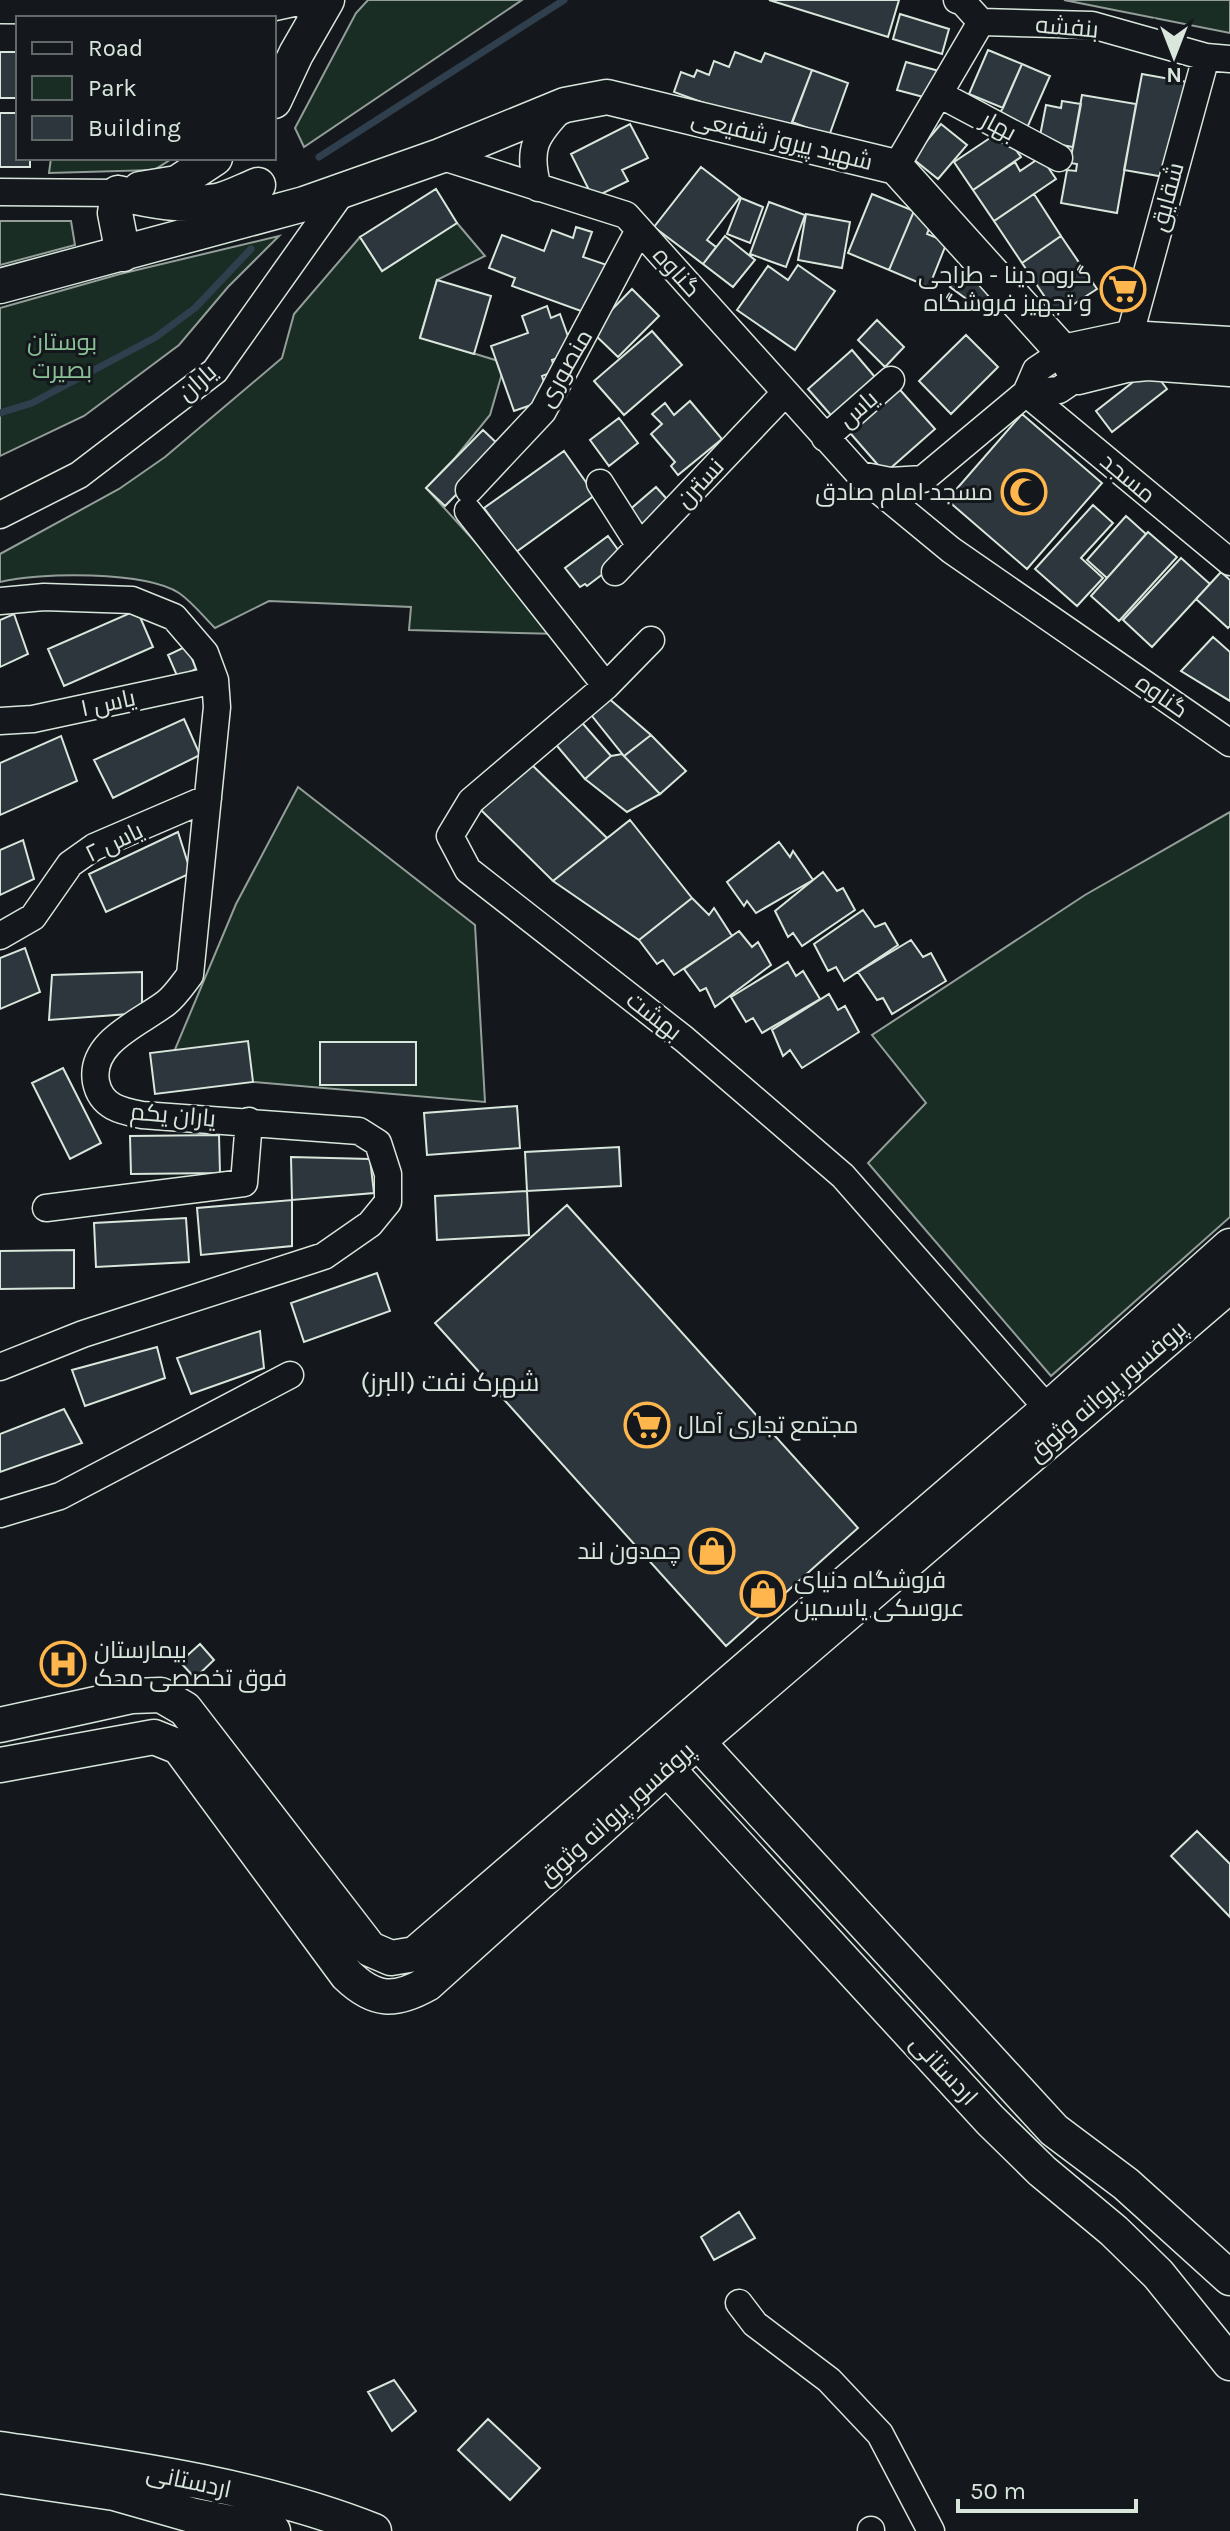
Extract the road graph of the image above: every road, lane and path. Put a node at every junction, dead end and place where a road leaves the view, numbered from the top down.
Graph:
1 (957, 0) edge
2 (308, 3) edge
3 (0, 10) edge
4 (255, 15) edge
5 (981, 22) junction
6 (276, 43) edge
7 (1218, 58) edge
8 (939, 94) junction
9 (276, 95) edge
10 (565, 105) junction
11 (440, 156) junction
12 (1059, 158) dead end
13 (212, 160) edge
14 (896, 167) junction
15 (256, 171) edge
16 (538, 188) junction
17 (0, 192) edge
18 (342, 192) junction
19 (118, 193) junction
20 (304, 204) junction
21 (246, 219) junction
22 (639, 230) junction
23 (123, 254) junction
24 (0, 286) edge
25 (1230, 344) edge
26 (1128, 352) junction
27 (1070, 364) junction
28 (1230, 369) edge
29 (891, 380) dead end
30 (785, 393) junction
31 (1026, 393) junction
32 (825, 438) junction
33 (860, 475) junction
34 (923, 479) junction
35 (600, 483) dead end
36 (0, 515) edge
37 (936, 538) junction
38 (640, 546) junction
39 (1230, 562) edge
40 (615, 572) dead end
41 (0, 601) edge
42 (651, 640) dead end
43 (215, 680) junction
44 (606, 686) junction
45 (0, 721) edge
46 (1230, 743) edge
47 (208, 798) junction
48 (0, 936) edge
49 (249, 1121) junction
50 (46, 1208) dead end
51 (1230, 1246) edge
52 (1230, 1285) edge
53 (0, 1367) edge
54 (290, 1375) dead end
55 (1056, 1419) junction
56 (0, 1514) edge
57 (161, 1695) junction
58 (0, 1725) edge
59 (689, 1733) junction
60 (154, 1737) junction
61 (659, 1760) junction
62 (0, 1765) edge
63 (1230, 2278) edge
64 (739, 2303) dead end
65 (1230, 2363) edge
66 (0, 2449) edge
67 (0, 2476) edge
68 (222, 2488) junction
69 (186, 2523) edge
70 (273, 2531) edge
71 (374, 2531) edge
72 (931, 2531) edge

1 - 5 street
2 - 4 street
2 - 6 main road
2 - 9 main road
3 - 4 street
5 - 7 street, بنفشه
5 - 8 street
7 - 26 street, شقایق
8 - 12 street, بهار
8 - 14 street
10 - 11 main road, شهید پیروز شفیعی
10 - 14 main road, شهید پیروز شفیعی
10 - 16 street
11 - 16 street, گناوه
11 - 18 main road
13 - 19 main road
14 - 27 main road, شهید پیروز شفیعی
15 - 19 main road
15 - 20 main road
15 - 21 main road
16 - 22 street, گناوه
17 - 19 street
18 - 20 main road
18 - 36 street, یاران
19 - 23 main road
20 - 21 main road
21 - 23 main road
22 - 30 street, گناوه
22 - 44 street, منصوری
23 - 24 main road
25 - 26 main road
26 - 27 main road
26 - 28 main road
27 - 31 street
29 - 32 street, یاس
30 - 32 street, گناوه
30 - 38 street, نسترن
31 - 34 street
31 - 39 street, مسجد
32 - 33 street, گناوه
33 - 34 street
33 - 37 street, گناوه
34 - 37 street
35 - 38 street
37 - 46 street, گناوه
38 - 40 street, نسترن
41 - 43 street, یاران یکم
42 - 44 street, بهشت
43 - 45 street, یاس ۱
43 - 47 street, یاران یکم
44 - 55 street, بهشت
47 - 48 street, یاس ۲
47 - 49 street, یاران یکم
49 - 50 street
49 - 53 street, یاران یکم
51 - 55 main road, پروفسور پروانه وثوق
52 - 55 main road, پروفسور پروانه وثوق
54 - 56 street
55 - 59 main road, پروفسور پروانه وثوق
57 - 58 main road
57 - 60 main road
57 - 61 main road, پروفسور پروانه وثوق
59 - 61 main road, پروفسور پروانه وثوق
59 - 63 main road, اردستانی
60 - 61 main road, پروفسور پروانه وثوق
60 - 62 main road
61 - 65 main road, اردستانی
64 - 72 street
66 - 68 main road, اردستانی
67 - 69 main road, اردستانی
68 - 69 main road
68 - 71 main road, اردستانی
69 - 70 main road, اردستانی

